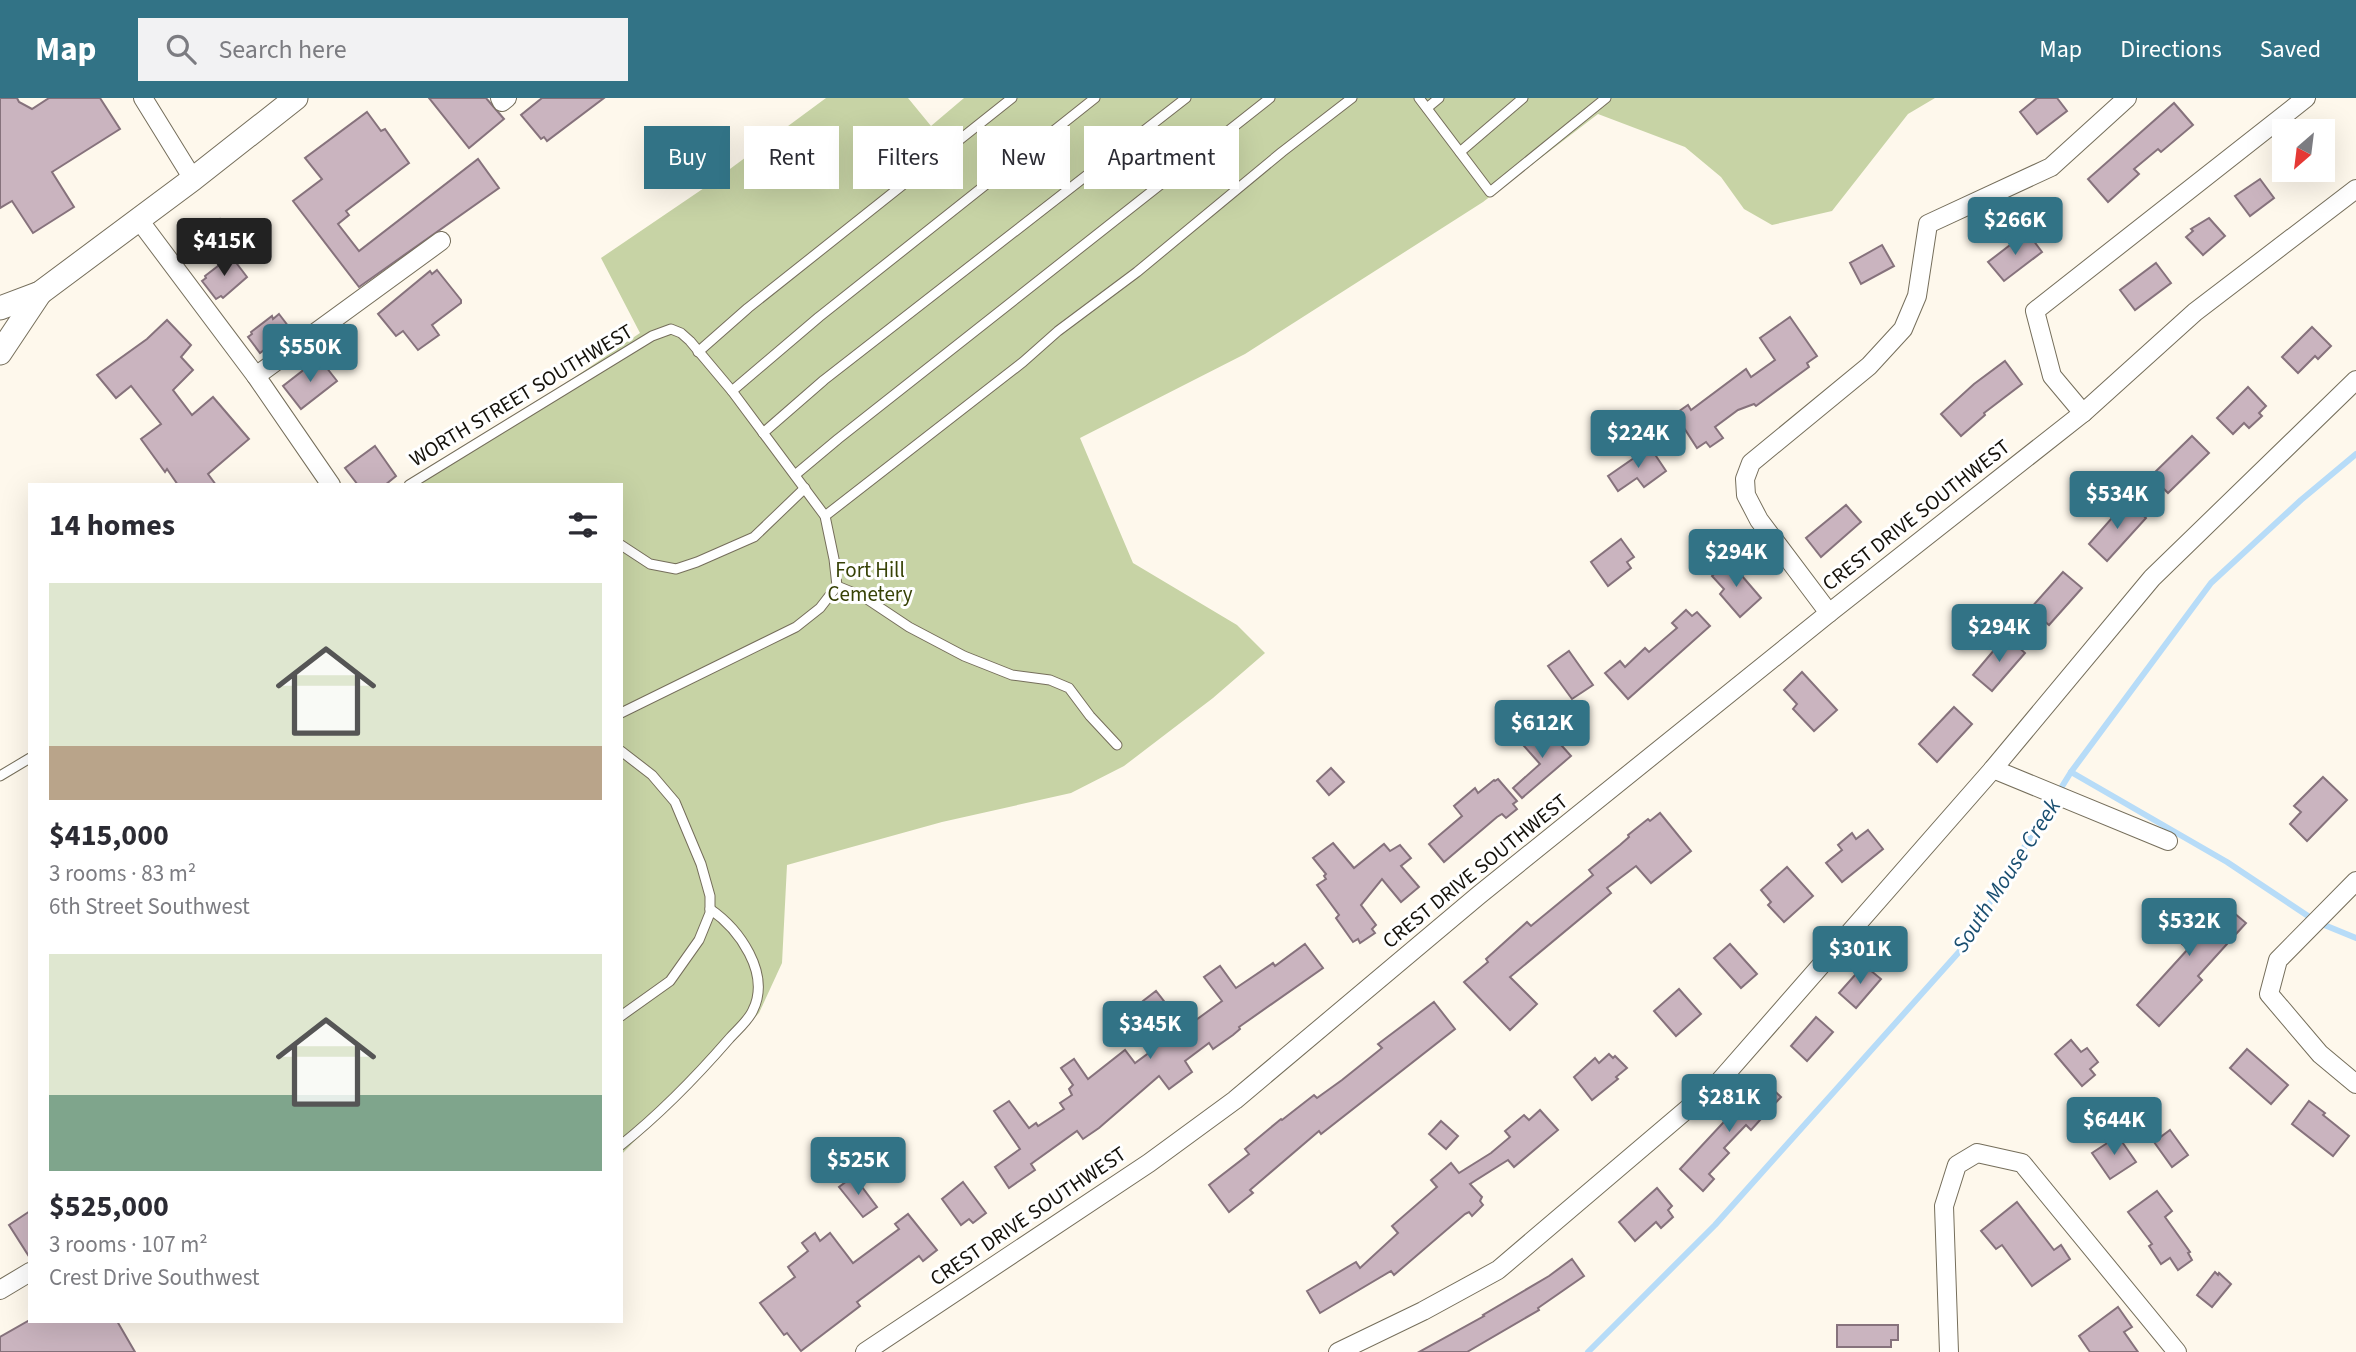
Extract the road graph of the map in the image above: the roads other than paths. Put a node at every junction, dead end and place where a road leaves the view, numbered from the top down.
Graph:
1 (143, 98) edge
2 (296, 98) edge
3 (1012, 98) edge
4 (1095, 98) edge
5 (1186, 98) edge
6 (1270, 98) edge
7 (1352, 98) edge
8 (1419, 98) edge
9 (1439, 98) edge
10 (1523, 98) edge
11 (1606, 98) edge
12 (2127, 98) edge
13 (2306, 98) edge
14 (1427, 108) junction
15 (1460, 152) junction
16 (193, 179) junction
17 (2356, 189) edge
18 (139, 220) junction
19 (441, 241) dead end
20 (40, 293) junction
21 (0, 308) edge
22 (698, 352) junction
23 (0, 354) edge
24 (256, 376) junction
25 (2356, 380) edge
26 (732, 391) junction
27 (2083, 413) junction
28 (763, 433) junction
29 (795, 475) junction
30 (330, 483) edge
31 (412, 483) edge
32 (805, 488) junction
33 (825, 516) junction
34 (623, 546) edge
35 (837, 586) junction
36 (1829, 613) junction
37 (623, 712) edge
38 (1116, 745) dead end
39 (623, 753) edge
40 (28, 759) edge
41 (1993, 769) junction
42 (0, 776) edge
43 (2168, 841) dead end
44 (2356, 881) edge
45 (710, 909) junction
46 (623, 1015) edge
47 (2356, 1084) edge
48 (623, 1143) edge
49 (28, 1273) edge
50 (0, 1290) edge
51 (865, 1352) edge
52 (1338, 1352) edge
53 (1949, 1352) edge
54 (2177, 1352) edge

1 - 16 street
2 - 16 street
3 - 22 lane
4 - 26 lane
5 - 28 lane
6 - 29 lane
7 - 33 lane
8 - 14 lane
9 - 14 lane
10 - 15 lane
11 - 15 lane
12 - 36 street
13 - 27 street
14 - 15 lane
16 - 18 street
17 - 27 street, CREST DRIVE SOUTHWEST
18 - 20 street
18 - 24 street
19 - 24 street
20 - 21 street
20 - 23 street
22 - 26 lane
22 - 31 lane, WORTH STREET SOUTHWEST
24 - 30 street
25 - 41 street
26 - 28 lane
27 - 36 street, CREST DRIVE SOUTHWEST
28 - 29 lane
29 - 32 lane
32 - 33 lane
32 - 34 lane
33 - 35 lane
35 - 37 lane
35 - 38 lane
36 - 51 street, CREST DRIVE SOUTHWEST
39 - 45 lane
40 - 42 lane
41 - 43 street
41 - 52 street
44 - 47 street
45 - 46 lane
45 - 48 lane
49 - 50 street
53 - 54 street

